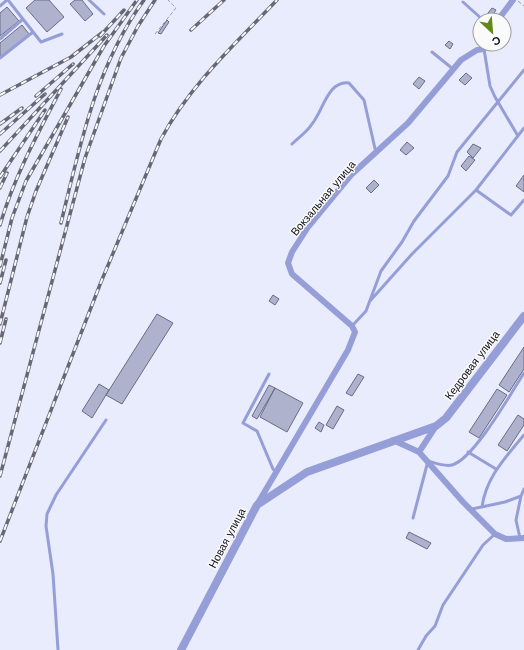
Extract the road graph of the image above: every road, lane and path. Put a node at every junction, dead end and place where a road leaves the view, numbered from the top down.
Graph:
1 (7, 0) edge
2 (88, 0) edge
3 (168, 0) edge
4 (513, 0) edge
5 (517, 0) edge
6 (463, 2) dead end
7 (0, 6) edge
8 (524, 6) edge
9 (474, 12) edge
10 (504, 12) edge
11 (104, 14) dead end
12 (23, 19) junction
13 (33, 32) junction
14 (62, 34) dead end
15 (156, 34) dead end
16 (0, 39) edge
17 (432, 52) dead end
18 (474, 52) edge
19 (485, 52) edge
20 (0, 58) edge
21 (453, 69) junction
22 (524, 70) edge
23 (498, 103) junction
24 (524, 128) edge
25 (518, 136) junction
26 (292, 144) dead end
27 (376, 153) junction
28 (476, 190) junction
29 (524, 200) edge
30 (369, 303) junction
31 (522, 321) edge
32 (352, 326) junction
33 (524, 373) edge
34 (269, 374) dead end
35 (106, 420) dead end
36 (436, 426) junction
37 (524, 434) edge
38 (393, 440) junction
39 (419, 452) junction
40 (468, 452) junction
41 (428, 461) junction
42 (496, 469) junction
43 (277, 473) junction
44 (524, 488) edge
45 (521, 496) junction
46 (257, 505) junction
47 (482, 507) junction
48 (470, 510) junction
49 (413, 518) dead end
50 (495, 534) junction
51 (522, 538) edge
52 (58, 650) edge
53 (181, 650) edge
54 (418, 650) edge

1 - 7 lane
1 - 12 lane
2 - 11 lane
3 - 15 path
4 - 10 street
5 - 8 path
6 - 9 lane
12 - 13 lane
12 - 16 lane
13 - 14 lane
13 - 20 lane
17 - 21 lane
18 - 21 street, Вокзальная улица
19 - 23 lane
21 - 27 street, Вокзальная улица
22 - 23 lane
23 - 25 lane
23 - 30 lane
24 - 25 lane
25 - 28 lane
26 - 27 lane
27 - 32 street, Вокзальная улица
28 - 29 lane
28 - 30 lane
30 - 32 lane
31 - 36 street, Кедровая улица
32 - 43 street
33 - 40 lane
34 - 43 lane
35 - 52 lane
36 - 38 street, Новая улица
36 - 39 street
37 - 42 lane
38 - 39 street
38 - 46 street, Новая улица
39 - 41 street
40 - 41 lane
40 - 42 lane
41 - 48 street
41 - 49 lane
42 - 47 lane
43 - 46 street
44 - 45 lane
45 - 47 lane
45 - 51 lane
46 - 53 street, Новая улица
47 - 48 lane
48 - 50 street
50 - 51 street
50 - 54 lane

